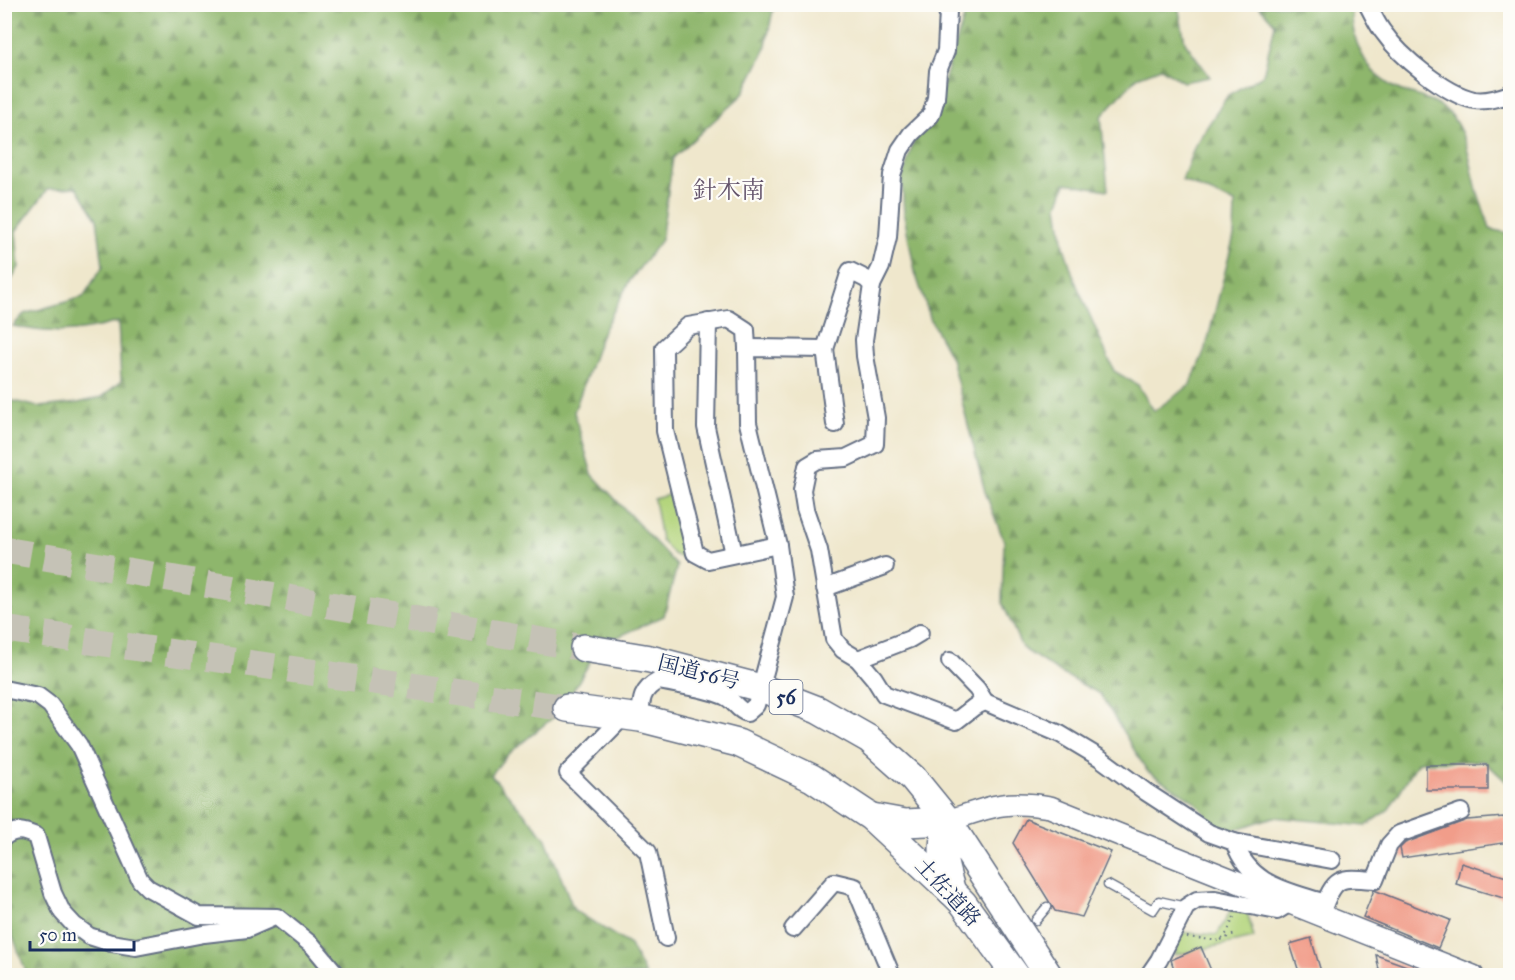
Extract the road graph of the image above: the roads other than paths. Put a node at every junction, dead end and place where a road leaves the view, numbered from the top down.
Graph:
1 (1367, 4) edge
2 (948, 11) dead end
3 (1510, 94) edge
4 (872, 285) junction
5 (708, 322) junction
6 (747, 348) junction
7 (825, 349) junction
8 (835, 424) dead end
9 (778, 545) junction
10 (734, 554) junction
11 (885, 566) dead end
12 (825, 588) junction
13 (920, 633) dead end
14 (584, 648) tunnel mouth
15 (858, 659) junction
16 (950, 661) dead end
17 (760, 688) junction
18 (4, 689) edge
19 (985, 702) junction
20 (567, 708) tunnel mouth
21 (632, 717) junction
22 (1461, 812) dead end
23 (871, 816) junction
24 (948, 821) junction
25 (4, 837) edge
26 (1234, 842) junction
27 (1332, 860) dead end
28 (1108, 885) dead end
29 (952, 892) junction
30 (1290, 903) junction
31 (1047, 907) dead end
32 (1186, 907) junction
33 (1323, 909) junction
34 (277, 917) junction
35 (1036, 920) dead end
36 (793, 929) dead end
37 (666, 938) dead end
38 (1011, 974) edge
39 (338, 975) edge
40 (892, 975) edge
41 (1049, 975) edge
42 (1148, 975) edge
43 (1473, 975) edge

1 - 3 street
2 - 4 street
4 - 7 street
4 - 12 street
5 - 6 street
5 - 10 street
5 - 10 street
6 - 7 street
6 - 9 street
7 - 8 street
9 - 10 street
9 - 17 street
11 - 12 street
12 - 15 street
13 - 15 street
14 - 17 highway, 国道56号 / 56
15 - 19 street
16 - 19 street
17 - 21 street
17 - 24 highway, 国道56号 / 56
18 - 34 street
19 - 26 street
20 - 21 highway
21 - 23 highway
21 - 37 street
22 - 33 street
23 - 24 highway
23 - 29 highway, 土佐道路
24 - 29 highway
24 - 30 street
24 - 41 highway, 土佐道路 / 56
25 - 34 street
26 - 27 street
26 - 33 street
28 - 32 lane
29 - 38 highway, 土佐道路
30 - 32 street
30 - 33 street
31 - 35 lane
32 - 42 street
33 - 43 street
34 - 39 street
36 - 40 street

